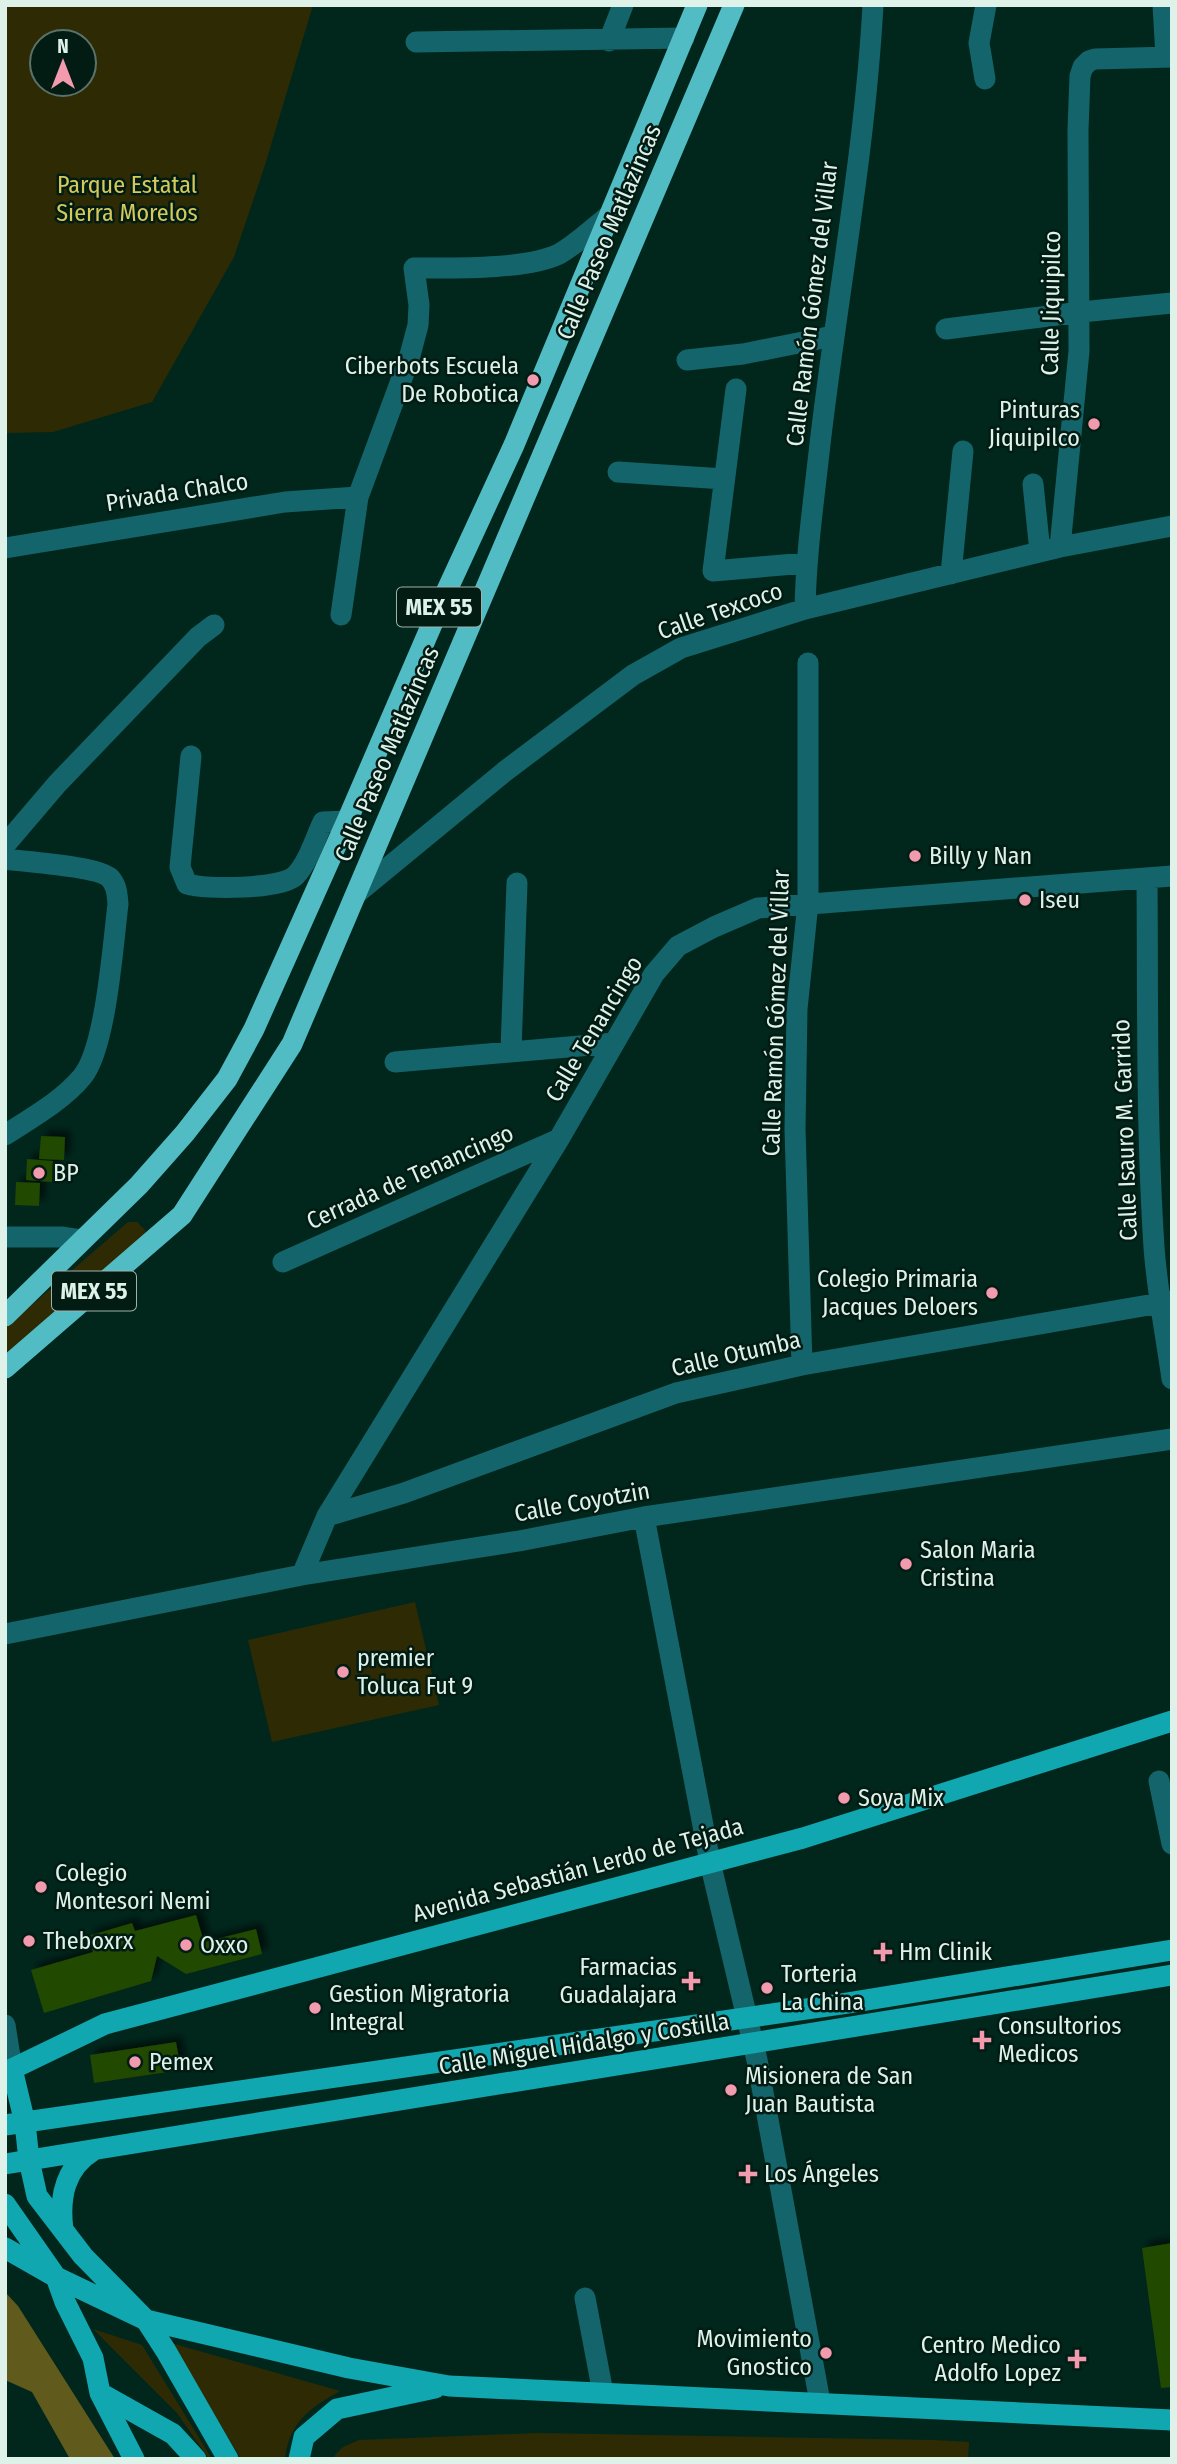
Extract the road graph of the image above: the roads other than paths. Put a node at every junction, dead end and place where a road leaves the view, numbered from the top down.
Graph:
1 (623, 5) edge
2 (697, 5) edge
3 (734, 5) edge
4 (873, 5) edge
5 (986, 5) edge
6 (1163, 5) edge
7 (684, 38) junction
8 (609, 41) junction
9 (416, 42) dead end
10 (1169, 57) edge
11 (985, 79) dead end
12 (611, 214) junction
13 (1172, 303) edge
14 (1081, 312) junction
15 (946, 329) dead end
16 (833, 336) junction
17 (687, 360) dead end
18 (736, 389) dead end
19 (963, 451) dead end
20 (618, 472) dead end
21 (724, 479) junction
22 (1033, 484) dead end
23 (358, 496) junction
24 (1172, 526) edge
25 (5, 548) edge
26 (1050, 550) junction
27 (806, 563) junction
28 (951, 574) junction
29 (806, 609) junction
30 (341, 615) dead end
31 (214, 625) dead end
32 (808, 663) dead end
33 (191, 756) dead end
34 (347, 821) junction
35 (5, 845) edge
36 (5, 859) edge
37 (1172, 877) edge
38 (1147, 878) junction
39 (517, 883) dead end
40 (356, 894) junction
41 (808, 903) junction
42 (614, 1043) junction
43 (511, 1050) junction
44 (395, 1062) dead end
45 (5, 1135) edge
46 (559, 1139) junction
47 (5, 1237) edge
48 (81, 1240) junction
49 (283, 1262) dead end
50 (1166, 1302) edge
51 (5, 1315) edge
52 (802, 1365) junction
53 (5, 1368) edge
54 (1172, 1379) edge
55 (1172, 1439) edge
56 (327, 1516) junction
57 (644, 1517) junction
58 (302, 1575) junction
59 (5, 1634) edge
60 (1172, 1721) edge
61 (1159, 1781) dead end
62 (1172, 1844) edge
63 (710, 1862) junction
64 (1172, 1950) edge
65 (1172, 1975) edge
66 (746, 2016) junction
67 (5, 2025) edge
68 (753, 2044) junction
69 (8, 2074) edge
70 (15, 2124) edge
71 (102, 2147) junction
72 (30, 2160) junction
73 (5, 2164) edge
74 (5, 2204) edge
75 (63, 2230) junction
76 (5, 2248) edge
77 (56, 2277) junction
78 (585, 2298) dead end
79 (146, 2320) junction
80 (449, 2386) junction
81 (100, 2393) junction
82 (603, 2393) junction
83 (820, 2402) junction
84 (1172, 2420) edge
85 (134, 2459) edge
86 (196, 2459) edge
87 (228, 2459) edge
88 (299, 2459) edge

1 - 8 street
2 - 7 highway, Calle Paseo Matlazincas / MEX 55
3 - 40 highway, Calle Paseo Matlazincas / MEX 55
4 - 16 street, Calle Ramón Gómez del Villar
5 - 11 street
6 - 10 street
7 - 8 street
7 - 12 highway, Calle Paseo Matlazincas / MEX 55
8 - 9 street
10 - 14 street, Calle Jiquipilco
12 - 23 street
12 - 34 highway, Calle Paseo Matlazincas / MEX 55
13 - 14 street
14 - 15 street
14 - 26 street, Calle Jiquipilco
16 - 17 street
16 - 27 street, Calle Ramón Gómez del Villar
18 - 21 street
19 - 28 street
20 - 21 street
21 - 27 street
22 - 26 street
23 - 25 street, Privada Chalco
23 - 30 street
24 - 26 street, Calle Texcoco
26 - 28 street, Calle Texcoco
27 - 29 street, Calle Ramón Gómez del Villar
28 - 29 street, Calle Texcoco
29 - 40 street, Calle Texcoco
31 - 35 street
32 - 41 street, Calle Ramón Gómez del Villar
33 - 34 street
34 - 48 highway, Calle Paseo Matlazincas / MEX 55
36 - 45 street
37 - 38 street, Calle Tenancingo
38 - 41 street, Calle Tenancingo
38 - 50 street, Calle Isauro M. Garrido
39 - 43 street
40 - 53 highway, Calle Paseo Matlazincas / MEX 55
41 - 42 street, Calle Tenancingo
41 - 52 street, Calle Ramón Gómez del Villar
42 - 43 street
42 - 46 street, Calle Tenancingo
43 - 44 street
46 - 49 street, Cerrada de Tenancingo
46 - 56 street, Calle Tenancingo
47 - 48 street
48 - 51 highway, Calle Paseo Matlazincas / MEX 55
50 - 52 street, Calle Otumba
50 - 54 street, Calle Isauro M. Garrido
52 - 56 street, Calle Otumba
55 - 57 street, Calle Coyotzin
56 - 58 street, Calle Tenancingo
57 - 58 street, Calle Coyotzin
57 - 63 street
58 - 59 street, Calle Coyotzin
60 - 63 main road, Avenida Sebastián Lerdo de Tejada
61 - 62 street
63 - 66 street
63 - 69 main road, Avenida Sebastián Lerdo de Tejada
64 - 66 main road, Calle Miguel Hidalgo y Costilla
65 - 68 main road, Calle Miguel Hidalgo y Costilla
66 - 68 street
66 - 70 main road, Calle Miguel Hidalgo y Costilla
67 - 69 street
68 - 71 main road, Calle Miguel Hidalgo y Costilla
68 - 83 street
69 - 70 main road
70 - 72 main road
71 - 72 main road, Calle Miguel Hidalgo y Costilla
71 - 75 main road
72 - 73 main road, Calle Miguel Hidalgo y Costilla
72 - 75 main road
74 - 77 main road
75 - 79 main road
76 - 77 main road
77 - 79 main road
77 - 81 main road
78 - 82 street
79 - 80 main road
79 - 87 main road
80 - 82 main road
80 - 88 main road
81 - 85 main road
81 - 86 main road
82 - 83 main road
83 - 84 main road

